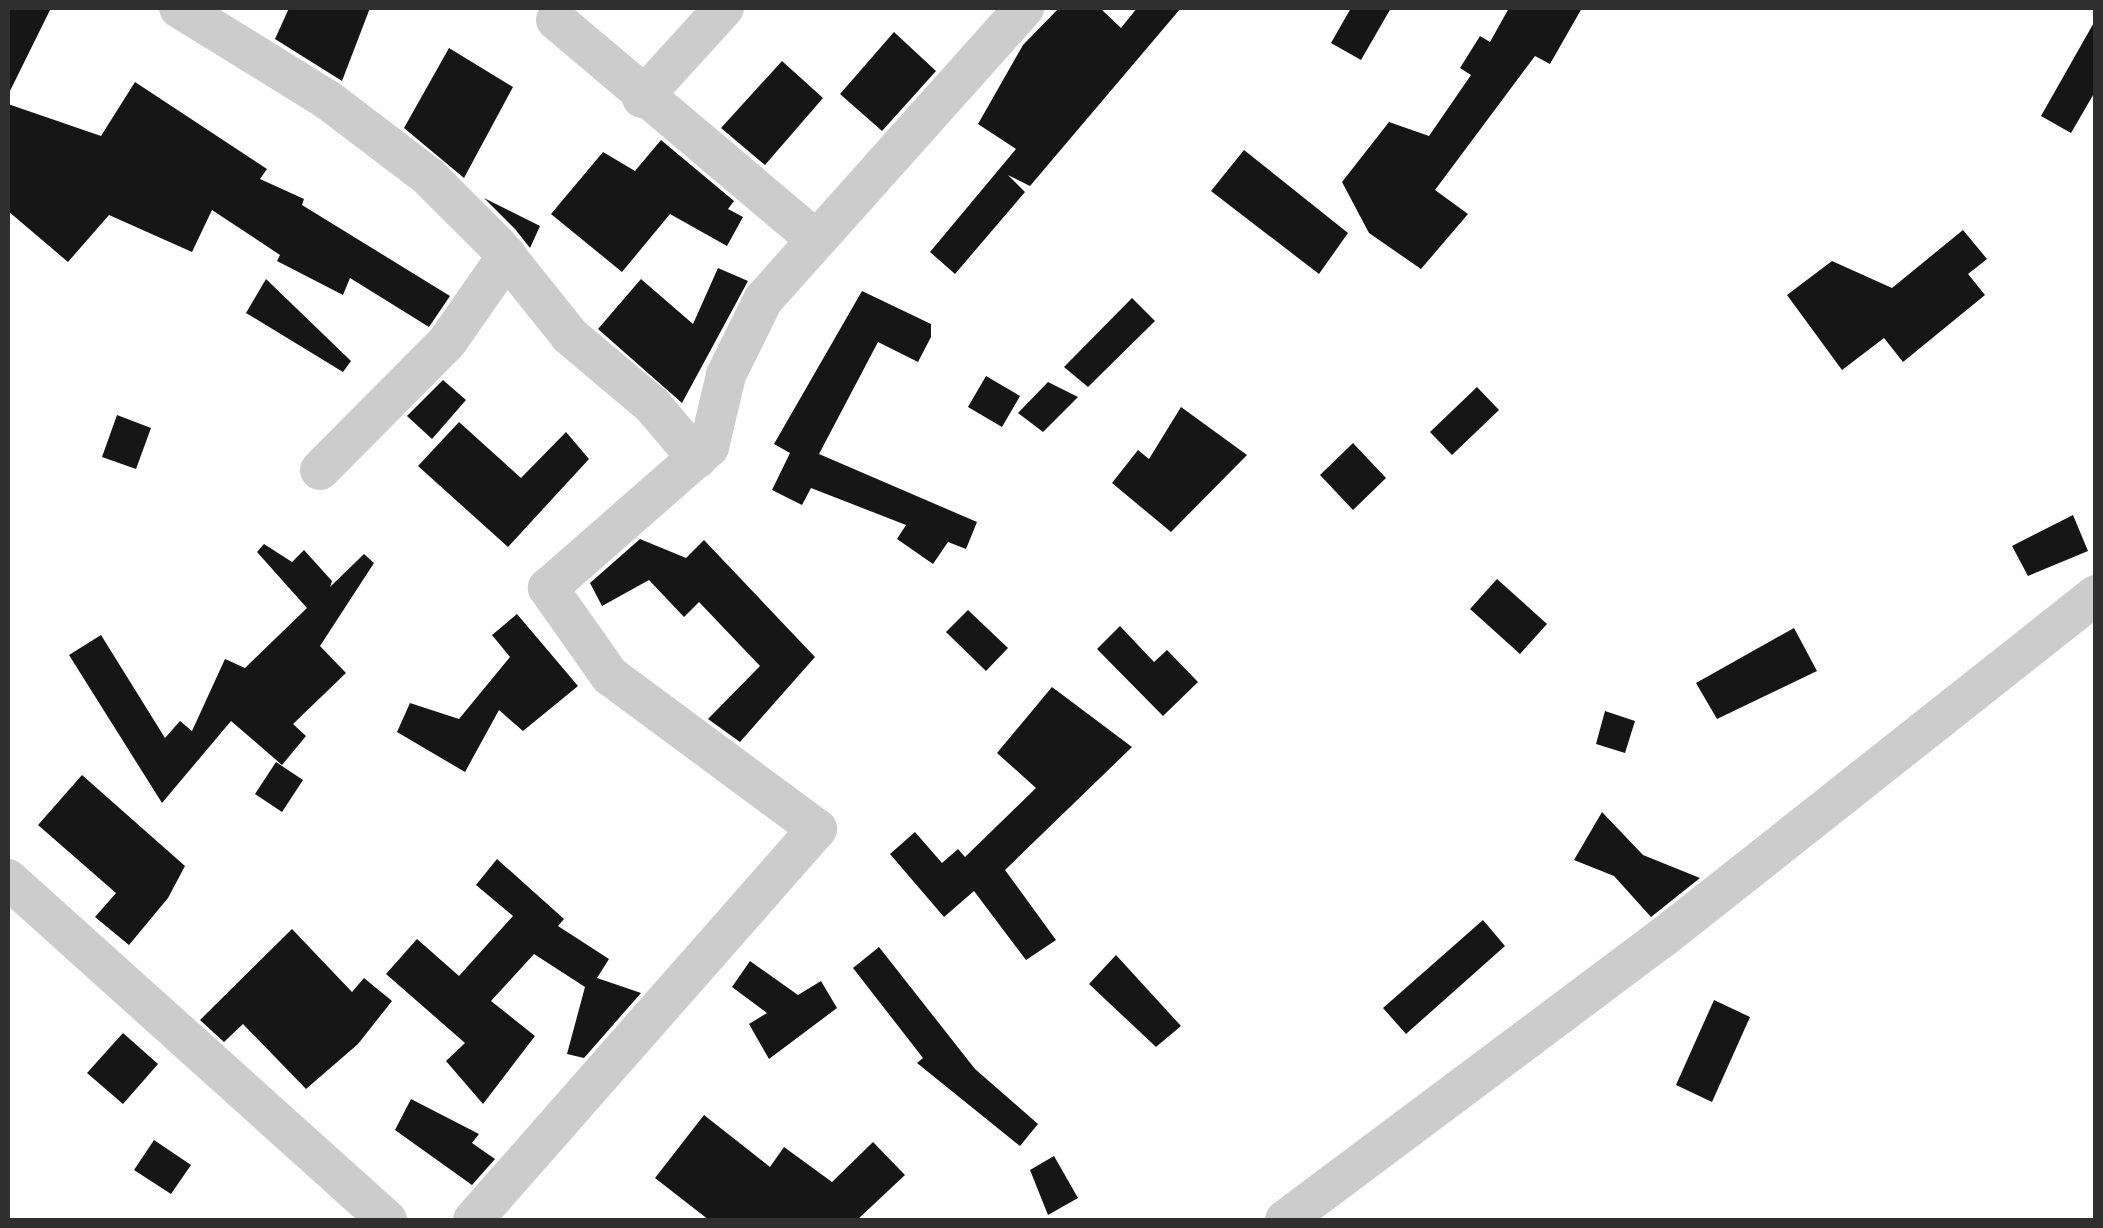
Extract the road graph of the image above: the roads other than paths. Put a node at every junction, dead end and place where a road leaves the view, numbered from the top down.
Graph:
1 (178, 8) edge
2 (724, 8) edge
3 (1012, 11) edge
4 (556, 20) dead end
5 (642, 98) junction
6 (813, 238) junction
7 (507, 256) junction
8 (697, 458) junction
9 (320, 470) dead end
10 (2096, 594) edge
11 (8, 878) edge
12 (387, 1220) edge
13 (473, 1220) edge
14 (1284, 1220) edge

1 - 7 street
2 - 5 street
3 - 6 street
4 - 5 street
5 - 6 street
6 - 8 street
7 - 8 street
7 - 9 street
8 - 13 street
10 - 14 street
11 - 12 street

